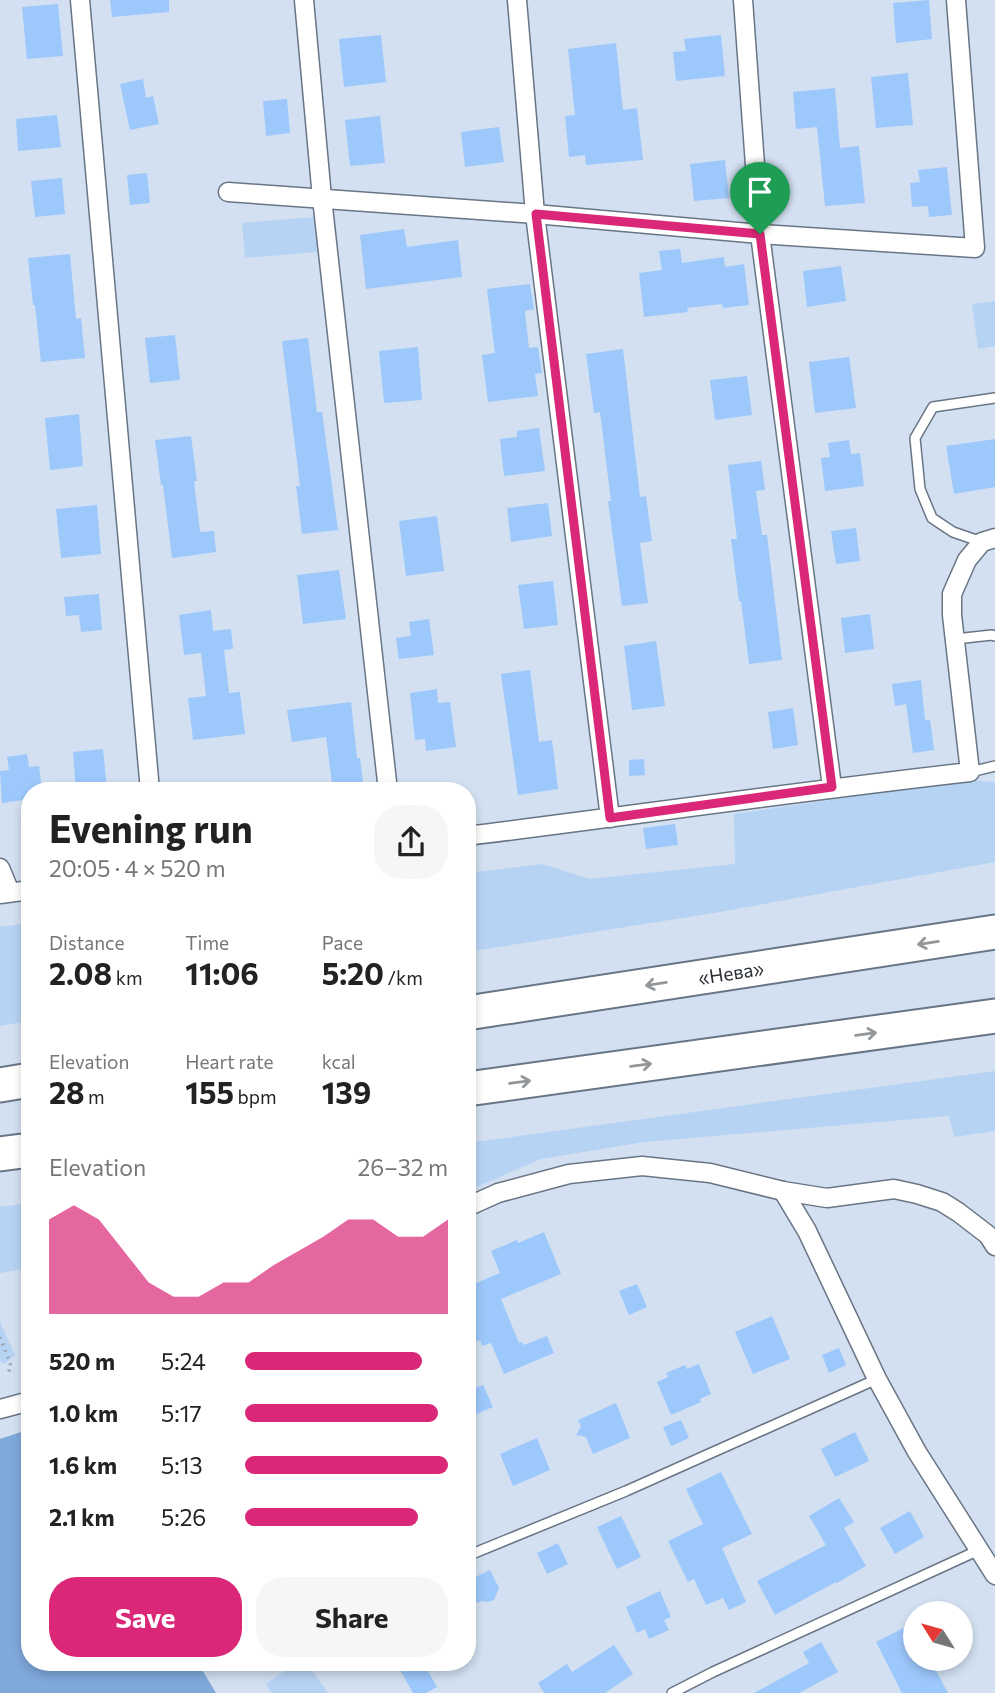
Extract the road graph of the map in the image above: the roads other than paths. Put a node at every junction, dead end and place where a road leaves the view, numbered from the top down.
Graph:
1 (80, 0) edge
2 (304, 0) edge
3 (517, 0) edge
4 (743, 0) edge
5 (956, 0) edge
6 (228, 192) dead end
7 (322, 198) junction
8 (536, 214) junction
9 (760, 234) junction
10 (995, 398) edge
11 (988, 540) edge
12 (995, 636) edge
13 (955, 639) junction
14 (995, 766) edge
15 (970, 772) junction
16 (149, 782) edge
17 (387, 782) edge
18 (832, 787) junction
19 (610, 818) junction
20 (476, 835) edge
21 (0, 868) edge
22 (5, 893) edge
23 (995, 932) edge
24 (476, 1012) edge
25 (995, 1016) edge
26 (21, 1082) edge
27 (0, 1085) edge
28 (476, 1089) edge
29 (21, 1151) edge
30 (0, 1154) edge
31 (783, 1191) junction
32 (476, 1203) edge
33 (993, 1237) edge
34 (877, 1379) junction
35 (21, 1403) edge
36 (0, 1409) edge
37 (979, 1550) junction
38 (476, 1552) edge
39 (995, 1575) edge
40 (672, 1693) edge

1 - 16 street
2 - 7 street
3 - 8 street
4 - 9 street
5 - 9 street
6 - 7 street
7 - 8 street
7 - 17 street
8 - 9 street
8 - 19 street
9 - 18 street
10 - 11 lane
11 - 13 street
12 - 13 lane
13 - 15 street
14 - 15 lane
15 - 18 street
18 - 19 street
19 - 20 street
21 - 22 street
23 -> 24 highway, «Нева»
28 -> 25 highway
26 - 27 highway
29 - 30 highway
31 - 32 street
31 - 33 street
31 - 34 street
34 - 37 street
34 - 38 lane
35 - 36 street
37 - 39 street
37 - 40 lane

